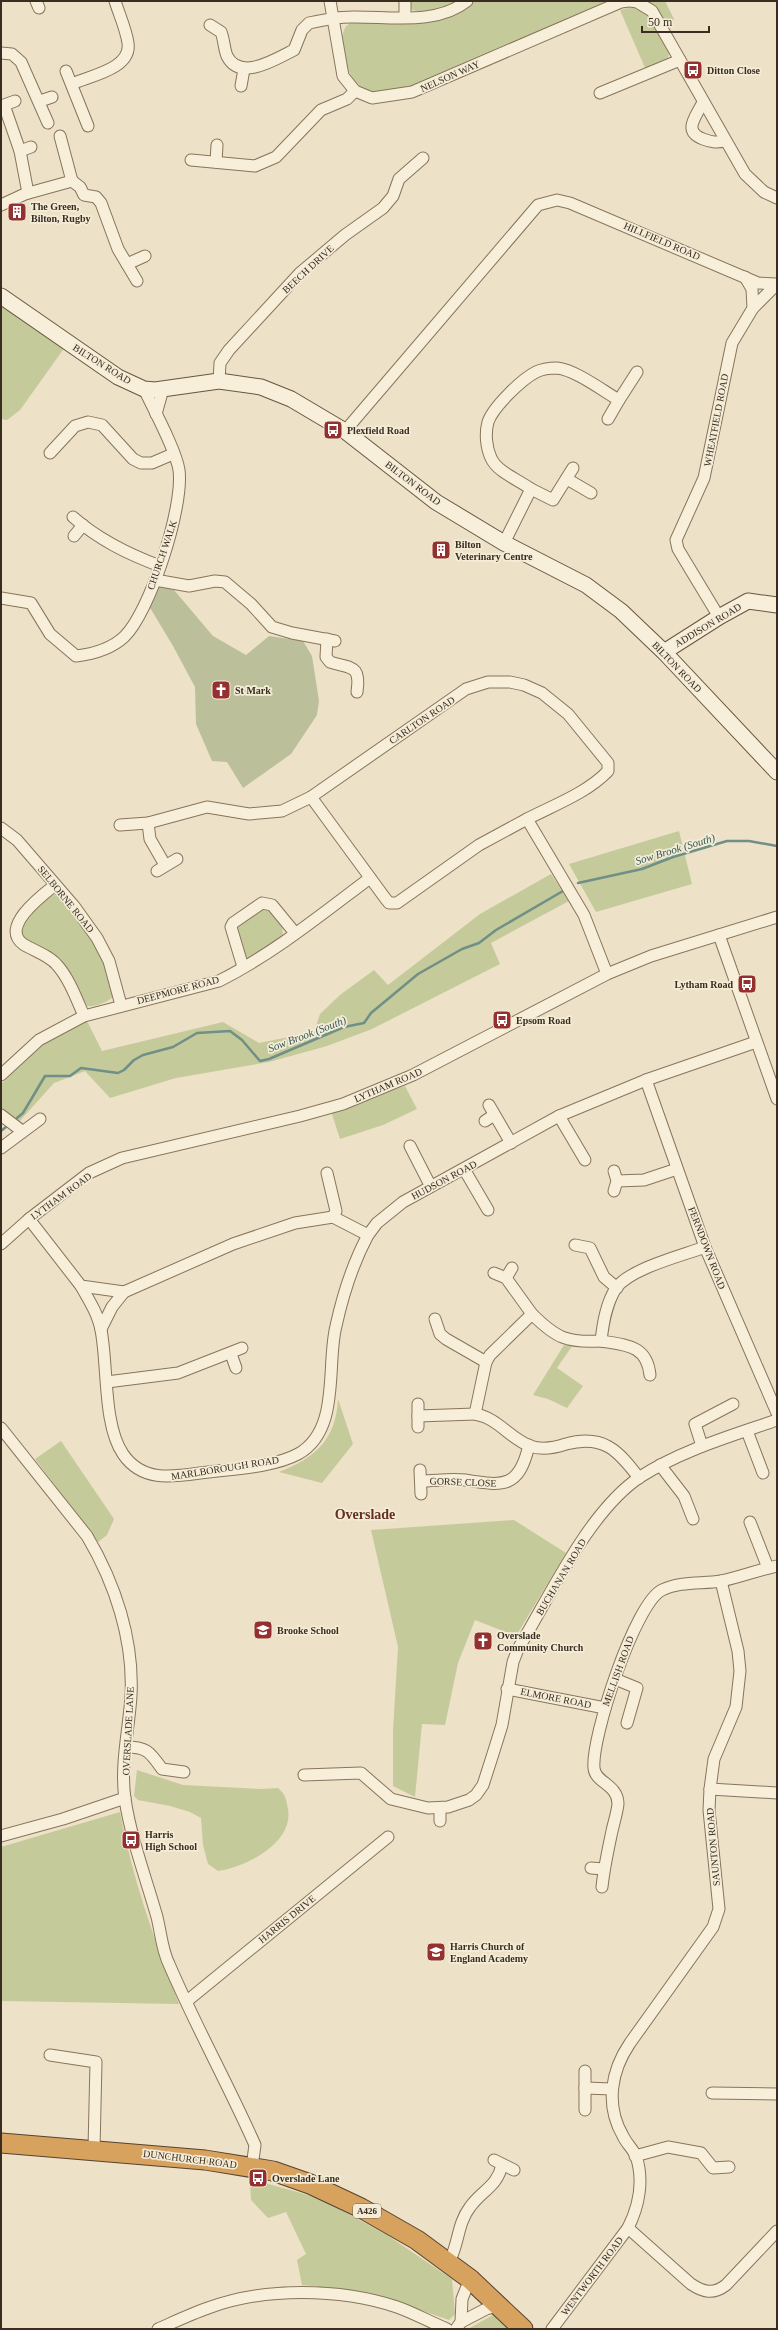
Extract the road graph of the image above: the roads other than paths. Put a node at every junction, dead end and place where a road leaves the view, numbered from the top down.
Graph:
1 (115, 1) edge
2 (330, 1) edge
3 (405, 1) edge
4 (467, 1) edge
5 (630, 1) edge
6 (405, 16) junction
7 (332, 18) junction
8 (210, 25) dead end
9 (1, 53) edge
10 (680, 60) junction
11 (244, 69) junction
12 (66, 72) dead end
13 (72, 84) junction
14 (241, 86) dead end
15 (355, 91) junction
16 (600, 92) dead end
17 (52, 97) dead end
18 (15, 101) dead end
19 (40, 101) junction
20 (703, 102) junction
21 (48, 123) dead end
22 (88, 126) dead end
23 (60, 136) dead end
24 (725, 141) junction
25 (217, 145) dead end
26 (32, 147) dead end
27 (20, 151) junction
28 (423, 158) dead end
29 (191, 160) dead end
30 (216, 162) junction
31 (72, 181) junction
32 (28, 193) junction
33 (777, 198) edge
34 (1, 205) edge
35 (145, 256) dead end
36 (127, 264) junction
37 (745, 277) junction
38 (137, 281) dead end
39 (776, 284) edge
40 (1, 296) edge
41 (753, 308) junction
42 (637, 372) dead end
43 (219, 381) junction
44 (144, 389) junction
45 (163, 389) junction
46 (619, 400) junction
47 (156, 414) junction
48 (608, 418) dead end
49 (345, 431) junction
50 (50, 453) dead end
51 (173, 454) junction
52 (573, 468) dead end
53 (567, 479) junction
54 (532, 488) junction
55 (591, 493) dead end
56 (74, 517) dead end
57 (82, 525) junction
58 (74, 536) dead end
59 (504, 543) junction
60 (160, 566) junction
61 (155, 580) junction
62 (1, 598) edge
63 (777, 604) edge
64 (719, 617) junction
65 (664, 652) junction
66 (358, 692) dead end
67 (777, 772) edge
68 (310, 797) junction
69 (527, 819) junction
70 (148, 823) junction
71 (120, 825) dead end
72 (1, 828) edge
73 (177, 859) dead end
74 (370, 878) junction
75 (55, 885) junction
76 (777, 917) edge
77 (295, 933) junction
78 (719, 935) junction
79 (243, 967) junction
80 (607, 974) junction
81 (121, 1005) junction
82 (84, 1016) junction
83 (756, 1042) junction
84 (1, 1075) edge
85 (646, 1080) junction
86 (777, 1099) edge
87 (1, 1114) edge
88 (489, 1114) dead end
89 (559, 1116) junction
90 (40, 1118) dead end
91 (22, 1131) junction
92 (511, 1143) junction
93 (410, 1146) dead end
94 (1, 1148) edge
95 (587, 1163) dead end
96 (464, 1169) junction
97 (677, 1169) junction
98 (327, 1173) dead end
99 (615, 1181) dead end
100 (430, 1185) junction
101 (488, 1210) dead end
102 (333, 1217) junction
103 (30, 1219) junction
104 (368, 1235) junction
105 (1, 1244) edge
106 (575, 1245) dead end
107 (704, 1247) junction
108 (512, 1268) dead end
109 (494, 1273) dead end
110 (506, 1278) junction
111 (81, 1286) junction
112 (617, 1288) junction
113 (124, 1292) junction
114 (532, 1314) junction
115 (435, 1327) dead end
116 (101, 1329) junction
117 (601, 1341) junction
118 (242, 1348) dead end
119 (231, 1354) junction
120 (486, 1362) junction
121 (653, 1366) dead end
122 (236, 1368) dead end
123 (107, 1382) junction
124 (418, 1404) dead end
125 (733, 1404) dead end
126 (777, 1413) edge
127 (475, 1414) junction
128 (777, 1420) edge
129 (1, 1428) edge
130 (746, 1431) junction
131 (529, 1445) junction
132 (702, 1446) junction
133 (660, 1465) junction
134 (763, 1473) dead end
135 (639, 1478) junction
136 (422, 1494) dead end
137 (693, 1519) dead end
138 (750, 1522) dead end
139 (773, 1567) edge
140 (721, 1581) junction
141 (615, 1679) junction
142 (507, 1689) junction
143 (605, 1708) junction
144 (627, 1723) dead end
145 (126, 1746) junction
146 (184, 1772) dead end
147 (304, 1775) dead end
148 (710, 1789) junction
149 (777, 1793) edge
150 (125, 1798) junction
151 (440, 1809) junction
152 (440, 1820) dead end
153 (1, 1836) edge
154 (388, 1837) dead end
155 (592, 1868) dead end
156 (604, 1869) junction
157 (602, 1887) dead end
158 (187, 2001) junction
159 (50, 2056) dead end
160 (585, 2071) dead end
161 (585, 2088) junction
162 (612, 2088) junction
163 (712, 2093) dead end
164 (777, 2094) edge
165 (585, 2110) dead end
166 (1, 2143) edge
167 (94, 2149) junction
168 (635, 2156) junction
169 (252, 2167) junction
170 (729, 2167) dead end
171 (514, 2170) dead end
172 (628, 2228) junction
173 (777, 2231) edge
174 (449, 2262) junction
175 (470, 2279) junction
176 (499, 2306) junction
177 (458, 2326) edge
178 (158, 2329) edge
179 (447, 2329) edge
180 (523, 2329) edge
181 (552, 2329) edge

1 - 13 street
2 - 7 street
3 - 6 street
4 - 6 street
5 - 10 street, NELSON WAY
5 - 15 street, NELSON WAY
6 - 7 street
7 - 11 street
7 - 15 street
8 - 11 street
9 - 19 street
10 - 16 street
10 - 20 street, NELSON WAY
11 - 14 street
12 - 13 street
13 - 22 street
15 - 30 street
17 - 19 street
18 - 27 street
19 - 21 street
20 - 24 street, NELSON WAY
20 - 24 street
23 - 31 street
24 - 33 street, NELSON WAY
25 - 30 street
26 - 27 street
27 - 32 street
28 - 43 street, BEECH DRIVE
29 - 30 street
31 - 32 street
31 - 36 street
32 - 34 street
35 - 36 street
36 - 38 street
37 - 39 street, HILLFIELD ROAD
37 - 41 street
37 - 49 street, HILLFIELD ROAD
39 - 41 street, WHEATFIELD ROAD
40 - 44 main road, BILTON ROAD
41 - 64 street, WHEATFIELD ROAD
42 - 46 street
43 - 45 main road, BILTON ROAD
43 - 49 main road, BILTON ROAD
44 - 45 main road, BILTON ROAD
44 - 47 street, CHURCH WALK
45 - 47 street
46 - 48 street
46 - 54 street
47 - 51 street, CHURCH WALK
49 - 59 main road, BILTON ROAD
50 - 51 street
51 - 60 street, CHURCH WALK
52 - 53 street
53 - 54 street
53 - 55 street
54 - 59 street
56 - 57 street
57 - 58 street
57 - 60 street
59 - 65 main road, BILTON ROAD
60 - 61 street, CHURCH WALK
61 - 62 street, CHURCH WALK
61 - 66 street
63 - 64 main road, ADDISON ROAD
64 - 65 main road, ADDISON ROAD
65 - 67 main road, BILTON ROAD
68 - 69 street, CARLTON ROAD
68 - 70 street, CARLTON ROAD
68 - 74 street
69 - 74 street
69 - 80 street
70 - 71 street, CARLTON ROAD
70 - 73 street
72 - 75 street, SELBORNE ROAD
74 - 77 street, DEEPMORE ROAD
75 - 81 street, SELBORNE ROAD
75 - 82 street
76 - 78 street, LYTHAM ROAD
77 - 79 street, DEEPMORE ROAD
77 - 79 street
78 - 80 street, LYTHAM ROAD
78 - 83 street
79 - 81 street, DEEPMORE ROAD
80 - 103 street, LYTHAM ROAD
81 - 82 street, DEEPMORE ROAD
82 - 84 street, DEEPMORE ROAD
83 - 85 street, HUDSON ROAD
83 - 86 street
85 - 89 street, HUDSON ROAD
85 - 97 street, FERNDOWN ROAD
87 - 91 street
88 - 92 street
89 - 92 street, HUDSON ROAD
89 - 95 street
90 - 91 street
91 - 94 street
92 - 96 street, HUDSON ROAD
93 - 100 street
96 - 100 street, HUDSON ROAD
96 - 101 street
97 - 99 street
97 - 107 street, FERNDOWN ROAD
98 - 102 street
100 - 104 street, HUDSON ROAD
102 - 104 street
102 - 113 street
103 - 105 street, LYTHAM ROAD
103 - 111 street
104 - 123 street, MARLBOROUGH ROAD
106 - 112 street
107 - 112 street
107 - 126 street, FERNDOWN ROAD
108 - 110 street
109 - 110 street
110 - 114 street
111 - 113 street
111 - 116 street, MARLBOROUGH ROAD
112 - 117 street
113 - 116 street
114 - 117 street
114 - 120 street
115 - 120 street
116 - 123 street, MARLBOROUGH ROAD
117 - 121 street
118 - 119 street
119 - 122 street
119 - 123 street
120 - 127 street
124 - 127 street
125 - 132 street
127 - 131 street
128 - 130 street, BUCHANAN ROAD
129 - 145 street, OVERSLADE LANE
130 - 132 street, BUCHANAN ROAD
130 - 134 street
131 - 135 street
131 - 136 street, GORSE CLOSE
132 - 133 street, BUCHANAN ROAD
133 - 135 street, BUCHANAN ROAD
133 - 137 street
135 - 142 street, BUCHANAN ROAD
138 - 139 street
139 - 140 street, MELLISH ROAD
140 - 141 street, MELLISH ROAD
140 - 148 street, SAUNTON ROAD
141 - 143 street, MELLISH ROAD
141 - 144 street
142 - 143 street, ELMORE ROAD
142 - 151 street, BUCHANAN ROAD
143 - 156 street, MELLISH ROAD
145 - 146 street
145 - 150 street, OVERSLADE LANE
147 - 151 street, BUCHANAN ROAD
148 - 149 street
148 - 162 street, SAUNTON ROAD
150 - 153 street
150 - 158 street, OVERSLADE LANE
151 - 152 street
154 - 158 street, HARRIS DRIVE
155 - 156 street
156 - 157 street, MELLISH ROAD
158 - 169 street, OVERSLADE LANE
159 - 167 street
160 - 161 street
161 - 162 street
161 - 165 street
162 - 168 street, SAUNTON ROAD
163 - 164 street
166 - 167 highway, DUNCHURCH ROAD / A426
167 - 169 highway, DUNCHURCH ROAD / A426
168 - 170 street
168 - 172 street, SAUNTON ROAD
169 - 174 highway, DUNCHURCH ROAD / A426
171 - 174 street
172 - 173 street, WENTWORTH ROAD
172 - 181 street, WENTWORTH ROAD
174 - 175 highway, DUNCHURCH ROAD / A426
175 - 176 highway, DUNCHURCH ROAD / A426
175 - 177 street
176 - 177 street
176 - 180 highway, DUNCHURCH ROAD / A426
178 - 179 street

